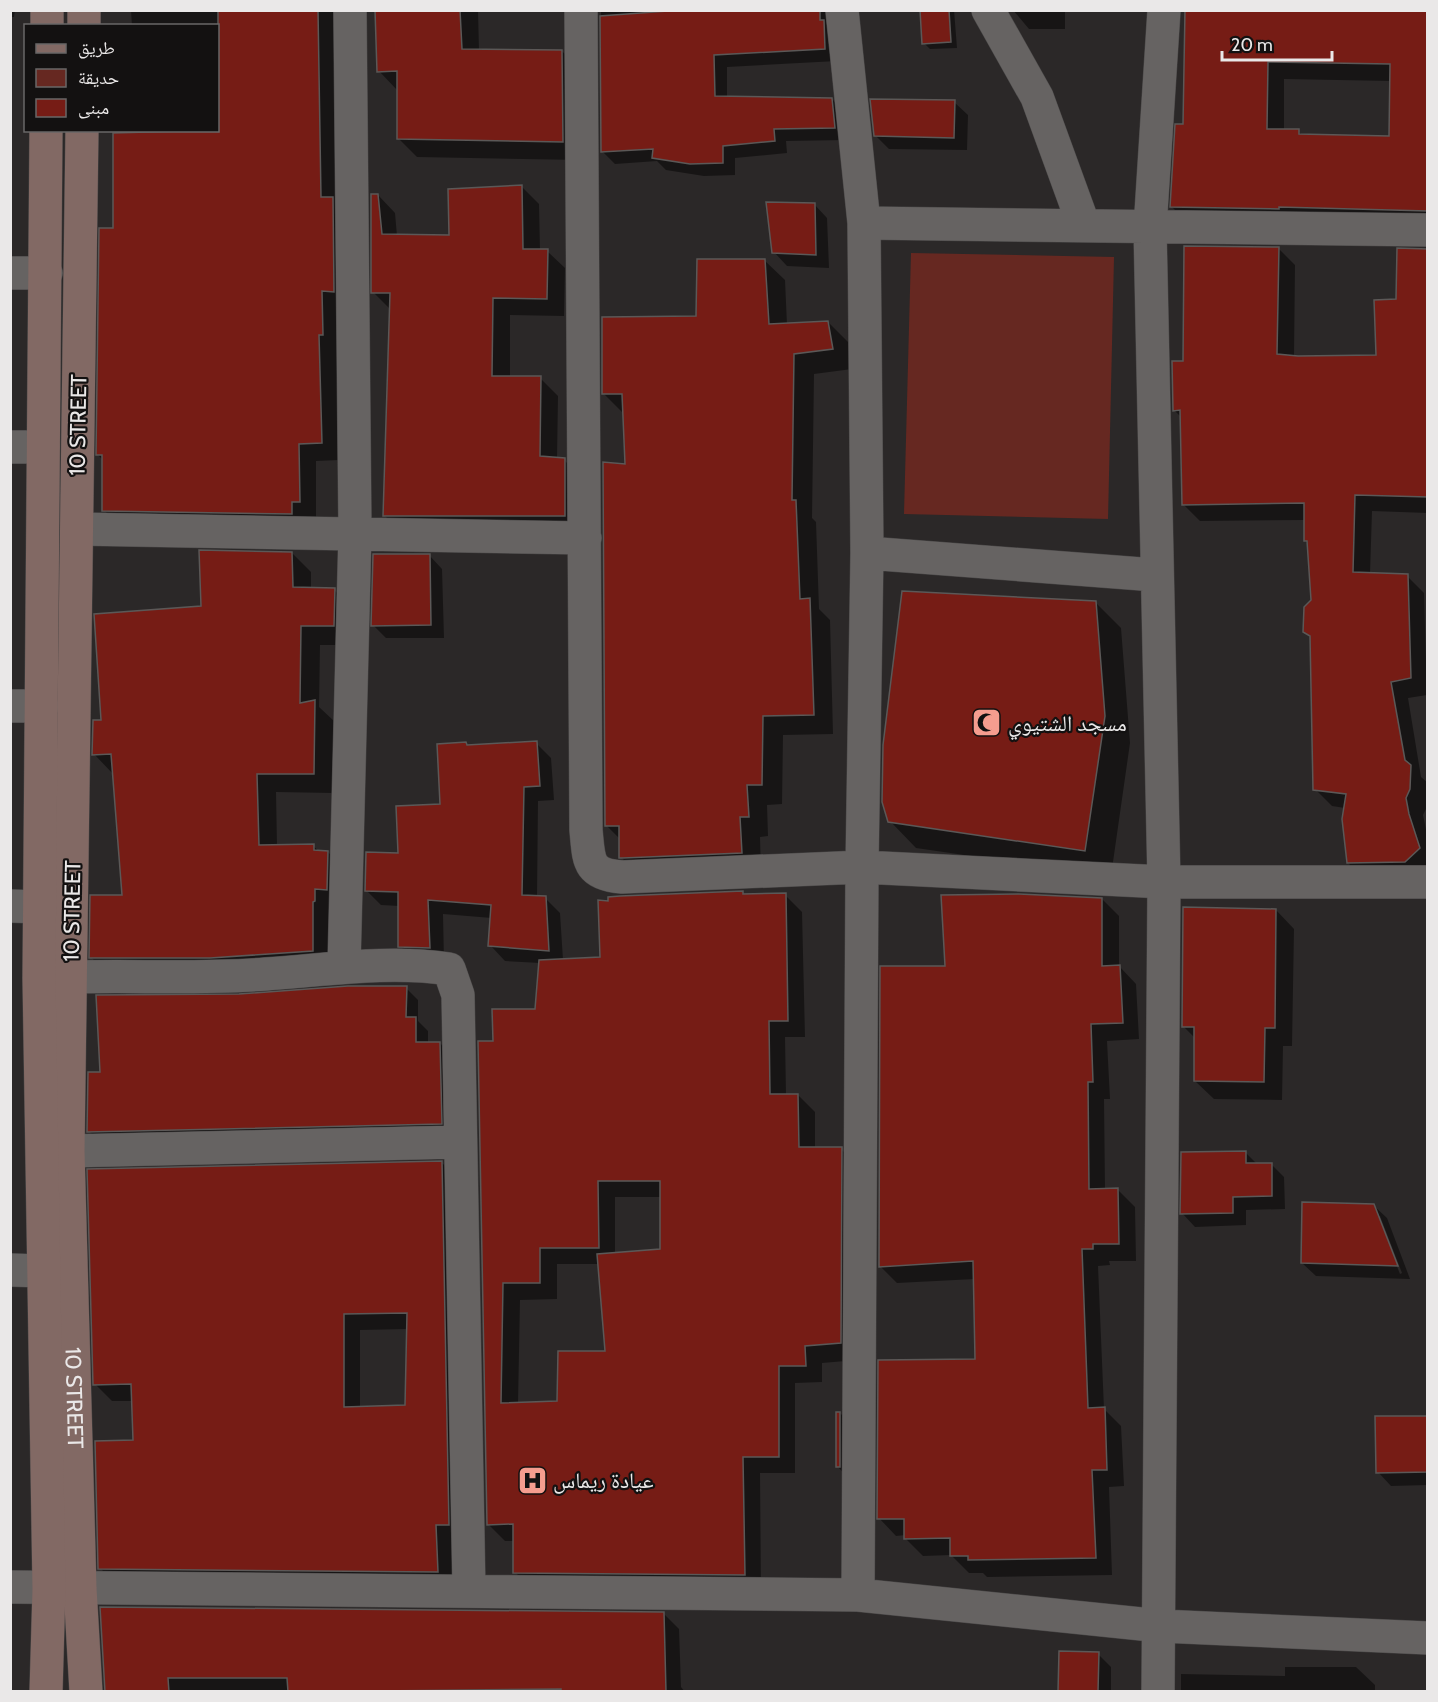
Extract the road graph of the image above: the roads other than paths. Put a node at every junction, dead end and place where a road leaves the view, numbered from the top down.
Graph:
1 (350, 10) edge
2 (582, 10) edge
3 (842, 10) edge
4 (988, 10) edge
5 (1164, 10) edge
6 (46, 132) edge
7 (82, 132) edge
8 (864, 223) junction
9 (1084, 226) junction
10 (1150, 228) junction
11 (1428, 230) edge
12 (10, 273) edge
13 (46, 273) junction
14 (10, 447) edge
15 (43, 447) junction
16 (77, 529) junction
17 (355, 532) junction
18 (585, 538) junction
19 (867, 553) junction
20 (1155, 574) junction
21 (26, 706) edge
22 (862, 867) junction
23 (1164, 882) junction
24 (1428, 882) edge
25 (26, 906) edge
26 (344, 967) junction
27 (55, 977) junction
28 (459, 1142) junction
29 (68, 1151) junction
30 (10, 1270) edge
31 (44, 1271) junction
32 (10, 1587) edge
33 (64, 1589) junction
34 (469, 1590) junction
35 (858, 1595) junction
36 (1161, 1626) junction
37 (1428, 1638) edge
38 (46, 1692) edge
39 (86, 1692) edge
40 (1158, 1692) edge

1 - 17 street
2 - 18 street
3 - 8 street
4 - 9 street
5 - 10 street
6 - 13 main road, 10 STREET
7 - 16 main road, 10 STREET
8 - 9 street
8 - 19 street
9 - 10 street
10 - 11 street
10 - 20 street
12 - 13 street
13 - 15 main road, 10 STREET
14 - 15 street
15 - 21 main road, 10 STREET
16 - 17 street
16 - 27 main road, 10 STREET
17 - 18 street
17 - 26 street
18 - 22 street
19 - 20 street
19 - 22 street
20 - 23 street
21 - 25 main road, 10 STREET
22 - 23 street
22 - 35 street
23 - 24 street
23 - 36 street
25 - 27 main road, 10 STREET
26 - 27 street
26 - 28 street
27 - 29 main road, 10 STREET
27 - 31 main road, 10 STREET
28 - 29 street
28 - 34 street
29 - 33 main road, 10 STREET
30 - 31 street
31 - 33 main road, 10 STREET
32 - 33 street
33 - 34 street
33 - 38 main road, 10 STREET
33 - 39 main road, 10 STREET
34 - 35 street
35 - 36 street
36 - 37 street
36 - 40 street

